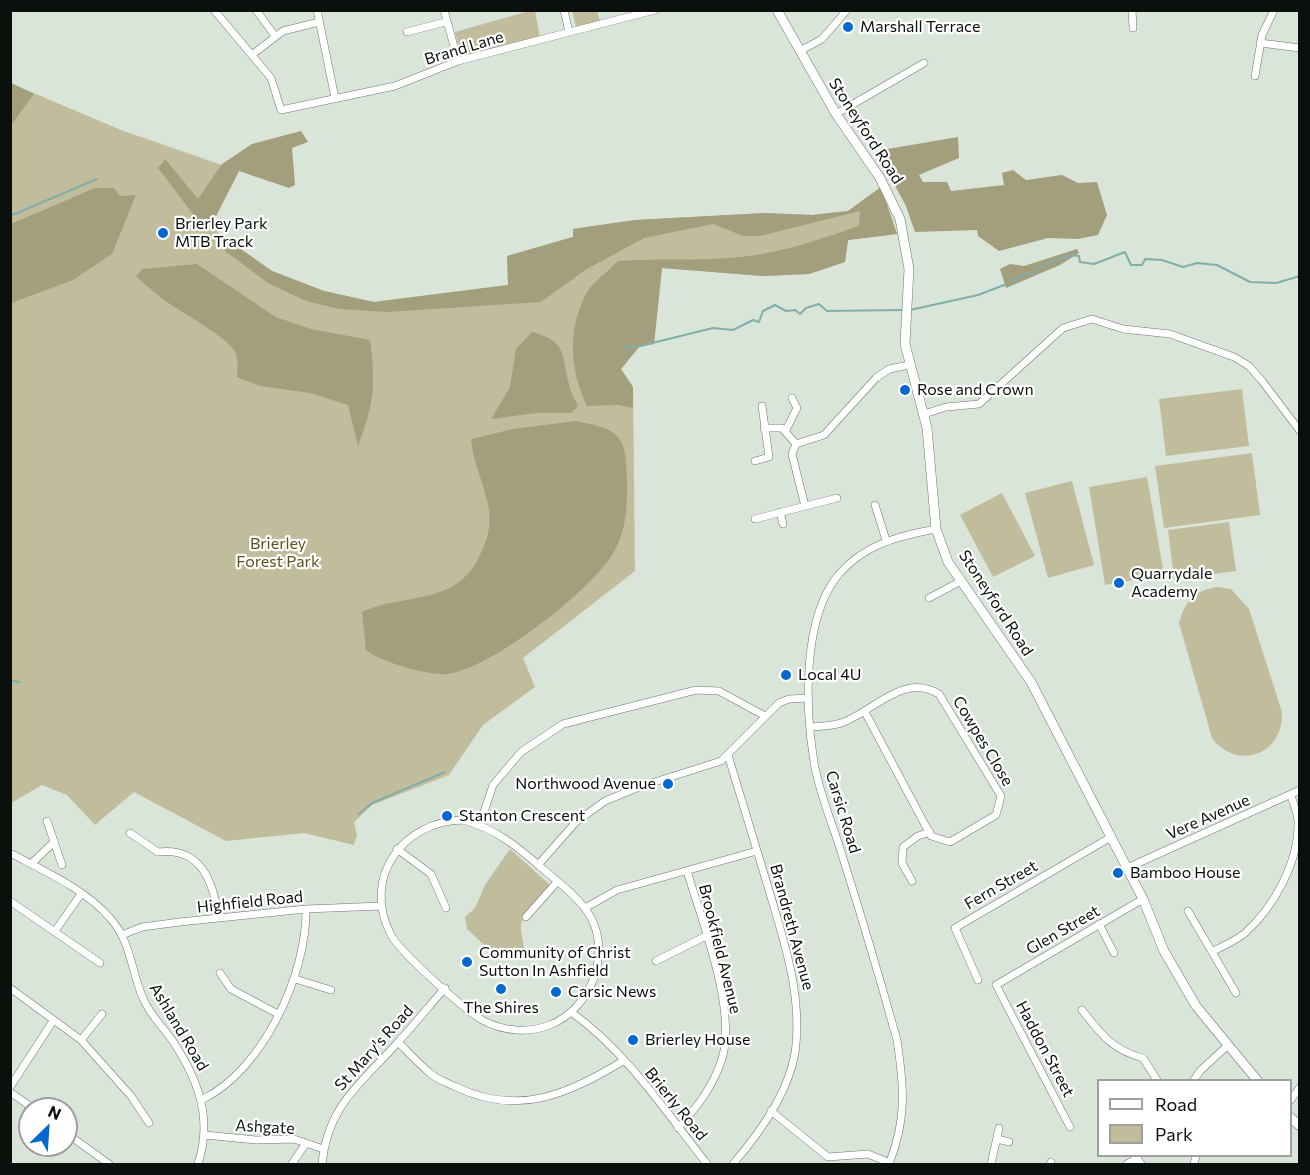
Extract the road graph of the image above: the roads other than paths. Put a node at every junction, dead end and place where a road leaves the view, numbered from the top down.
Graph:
1 (214, 10) edge
2 (256, 10) edge
3 (317, 10) edge
4 (444, 10) edge
5 (564, 10) edge
6 (655, 10) edge
7 (777, 10) edge
8 (847, 10) edge
9 (1132, 10) edge
10 (1274, 10) edge
11 (319, 22) junction
12 (445, 22) junction
13 (1133, 28) dead end
14 (407, 32) dead end
15 (569, 32) junction
16 (275, 36) junction
17 (1260, 43) junction
18 (1299, 48) edge
19 (800, 51) junction
20 (253, 54) junction
21 (458, 61) junction
22 (924, 63) dead end
23 (1255, 76) dead end
24 (335, 98) junction
25 (836, 114) junction
26 (909, 365) junction
27 (792, 398) dead end
28 (762, 406) dead end
29 (924, 414) junction
30 (764, 428) junction
31 (786, 430) junction
32 (1299, 431) edge
33 (796, 444) junction
34 (754, 461) dead end
35 (837, 498) dead end
36 (875, 505) dead end
37 (805, 506) junction
38 (780, 512) junction
39 (755, 519) dead end
40 (783, 524) dead end
41 (936, 529) junction
42 (886, 540) junction
43 (961, 581) junction
44 (929, 598) dead end
45 (808, 698) junction
46 (865, 712) junction
47 (765, 716) junction
48 (811, 727) junction
49 (728, 755) junction
50 (1299, 790) edge
51 (1291, 795) junction
52 (47, 822) dead end
53 (480, 824) junction
54 (930, 832) junction
55 (130, 833) dead end
56 (1111, 837) junction
57 (54, 842) junction
58 (397, 849) junction
59 (758, 851) junction
60 (10, 853) edge
61 (31, 864) junction
62 (62, 865) dead end
63 (538, 865) junction
64 (1127, 868) junction
65 (687, 871) junction
66 (912, 881) dead end
67 (557, 882) junction
68 (81, 894) junction
69 (1143, 899) junction
70 (10, 901) edge
71 (382, 906) junction
72 (446, 908) dead end
73 (585, 908) junction
74 (306, 909) junction
75 (1188, 911) dead end
76 (526, 917) dead end
77 (219, 918) junction
78 (1099, 924) junction
79 (55, 931) junction
80 (122, 935) junction
81 (706, 936) junction
82 (1212, 952) junction
83 (1114, 953) dead end
84 (657, 961) dead end
85 (100, 963) dead end
86 (220, 973) dead end
87 (295, 979) junction
88 (978, 981) dead end
89 (996, 985) joint
90 (10, 988) edge
91 (444, 988) junction
92 (331, 990) dead end
93 (1236, 993) dead end
94 (1082, 1010) dead end
95 (572, 1012) junction
96 (102, 1014) dead end
97 (278, 1014) junction
98 (53, 1021) junction
99 (81, 1040) junction
100 (398, 1042) junction
101 (1227, 1046) junction
102 (623, 1062) junction
103 (1156, 1079) edge
104 (1195, 1079) edge
105 (1256, 1079) edge
106 (10, 1087) edge
107 (203, 1099) junction
108 (771, 1111) junction
109 (149, 1123) dead end
110 (1070, 1127) dead end
111 (678, 1128) junction
112 (999, 1128) dead end
113 (205, 1135) junction
114 (997, 1139) junction
115 (1009, 1142) dead end
116 (306, 1143) junction
117 (78, 1144) edge
118 (324, 1149) junction
119 (99, 1162) edge
120 (109, 1164) edge
121 (198, 1164) edge
122 (292, 1164) edge
123 (322, 1164) edge
124 (707, 1164) edge
125 (733, 1164) edge
126 (889, 1164) edge
127 (991, 1164) edge
128 (1127, 1164) edge
129 (1141, 1164) edge

1 - 20 street
2 - 16 street
3 - 11 street
4 - 12 street
5 - 15 street
6 - 15 street, Brand Lane
7 - 19 main road, Stoneyford Road
8 - 19 street
9 - 13 street
10 - 17 street
11 - 16 street
11 - 24 street
12 - 14 street
12 - 21 street
15 - 21 street, Brand Lane
16 - 20 street
17 - 18 street
17 - 23 street
19 - 25 main road, Stoneyford Road
20 - 24 street, Brand Lane
21 - 24 street, Brand Lane
22 - 25 street
25 - 26 main road, Stoneyford Road
26 - 29 main road, Stoneyford Road
26 - 33 street
27 - 31 street
28 - 30 street
29 - 32 street
29 - 41 main road, Stoneyford Road
30 - 31 street
30 - 34 street
31 - 33 street
33 - 37 street
35 - 37 street
36 - 42 street
37 - 38 street
38 - 39 street
38 - 40 street
41 - 42 street, Carsic Road
41 - 43 main road, Stoneyford Road
42 - 45 street, Carsic Road
43 - 44 street
43 - 56 main road, Stoneyford Road
45 - 47 street
45 - 48 street, Carsic Road
46 - 48 street, Cowpes Close
46 - 54 street
46 - 54 street, Cowpes Close
47 - 49 street
47 - 53 street
48 - 126 street, Carsic Road
49 - 59 street, Brandreth Avenue
49 - 63 street
50 - 51 street, Vere Avenue
51 - 64 street, Vere Avenue
51 - 82 street
52 - 57 street
53 - 58 street
53 - 63 street
54 - 66 street
55 - 77 street
56 - 64 main road, Stoneyford Road
56 - 88 street, Fern Street
57 - 61 street
57 - 62 street
58 - 71 street
58 - 72 street
59 - 65 street
59 - 108 street, Brandreth Avenue
60 - 61 street
61 - 68 street
63 - 67 street
64 - 69 main road, Stoneyford Road
65 - 73 street
65 - 81 street, Brookfield Avenue
67 - 73 street
67 - 76 street
68 - 79 street
68 - 80 street
69 - 78 street, Glen Street
69 - 101 main road, Stoneyford Road
70 - 79 street
71 - 74 street, Highfield Road
71 - 91 street
73 - 95 street
74 - 77 street, Highfield Road
74 - 87 street
75 - 82 street
77 - 80 street, Highfield Road
78 - 83 street
78 - 89 street, Glen Street
79 - 85 street
80 - 107 street, Ashland Road
81 - 84 street
81 - 111 street, Brookfield Avenue
82 - 93 street
86 - 97 street
87 - 92 street
87 - 97 street
89 - 110 street, Haddon Street
90 - 98 street
91 - 95 street
91 - 100 street, St Mary's Road
94 - 103 street
95 - 102 street, Brierly Road
96 - 99 street
97 - 107 street
98 - 99 street
98 - 106 street
99 - 109 street
100 - 102 street
100 - 118 street, St Mary's Road
101 - 104 street
101 - 105 main road, Stoneyford Road
102 - 111 street, Brierly Road
107 - 113 street
108 - 125 street, Brandreth Avenue
108 - 126 street
111 - 124 street, Brierly Road
112 - 114 street
113 - 116 street, Ashgate
113 - 121 street
114 - 115 street
114 - 127 street
116 - 118 street, Ashgate
116 - 122 street
117 - 119 street
118 - 123 street, St Mary's Road
119 - 120 street
128 - 129 street

